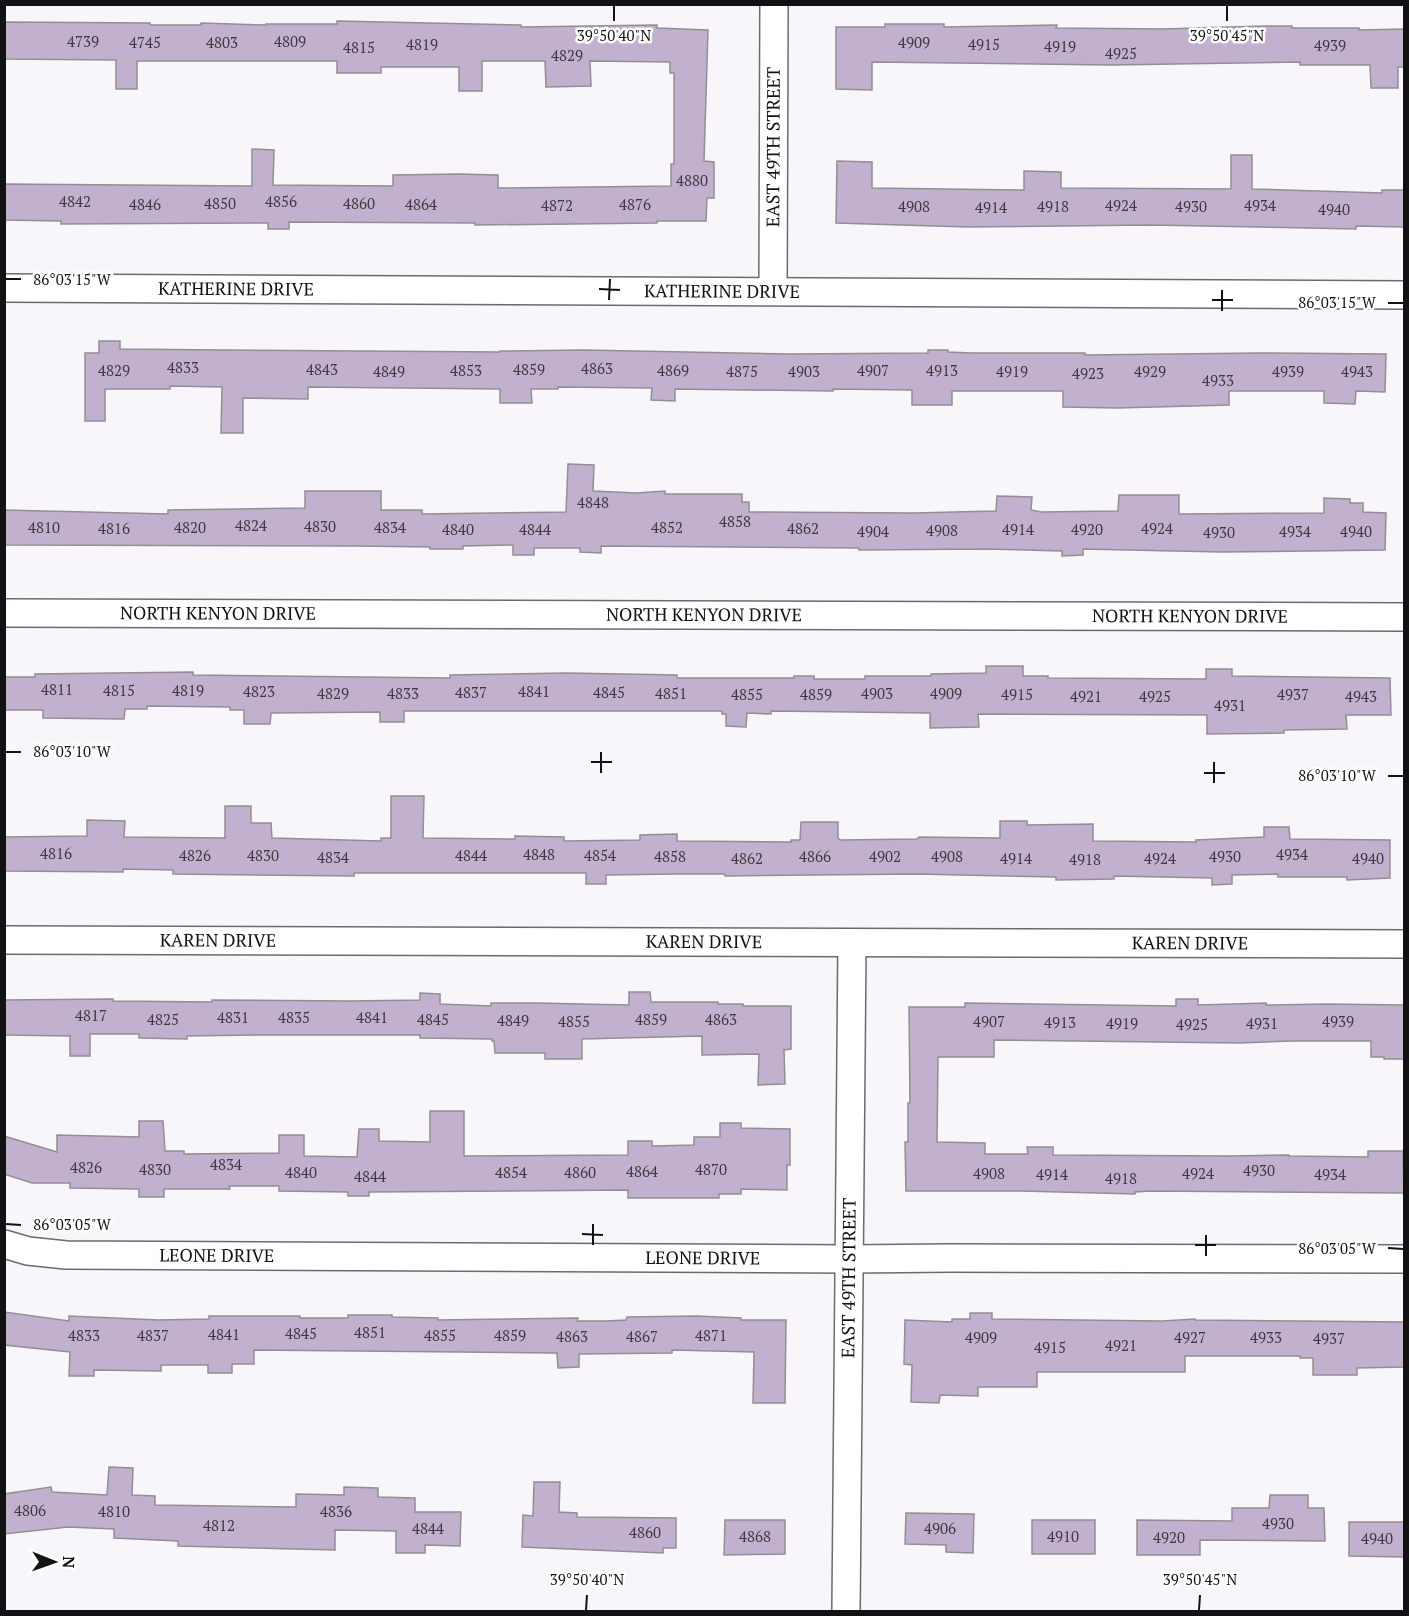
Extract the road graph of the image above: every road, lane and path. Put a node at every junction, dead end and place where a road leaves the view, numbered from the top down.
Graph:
1 (774, 4) edge
2 (4, 288) edge
3 (773, 291) junction
4 (1404, 295) edge
5 (4, 613) edge
6 (1404, 617) edge
7 (4, 940) edge
8 (852, 943) junction
9 (1404, 944) edge
10 (4, 1244) edge
11 (850, 1259) junction
12 (1404, 1259) edge
13 (846, 1611) edge

1 - 3 street, EAST 49TH STREET
2 - 3 street, KATHERINE DRIVE
3 - 4 street, KATHERINE DRIVE
5 - 6 street, NORTH KENYON DRIVE
7 - 8 street, KAREN DRIVE
8 - 9 street, KAREN DRIVE
8 - 11 street, EAST 49TH STREET
10 - 11 street, LEONE DRIVE
11 - 12 street, LEONE DRIVE
11 - 13 street, EAST 49TH STREET

